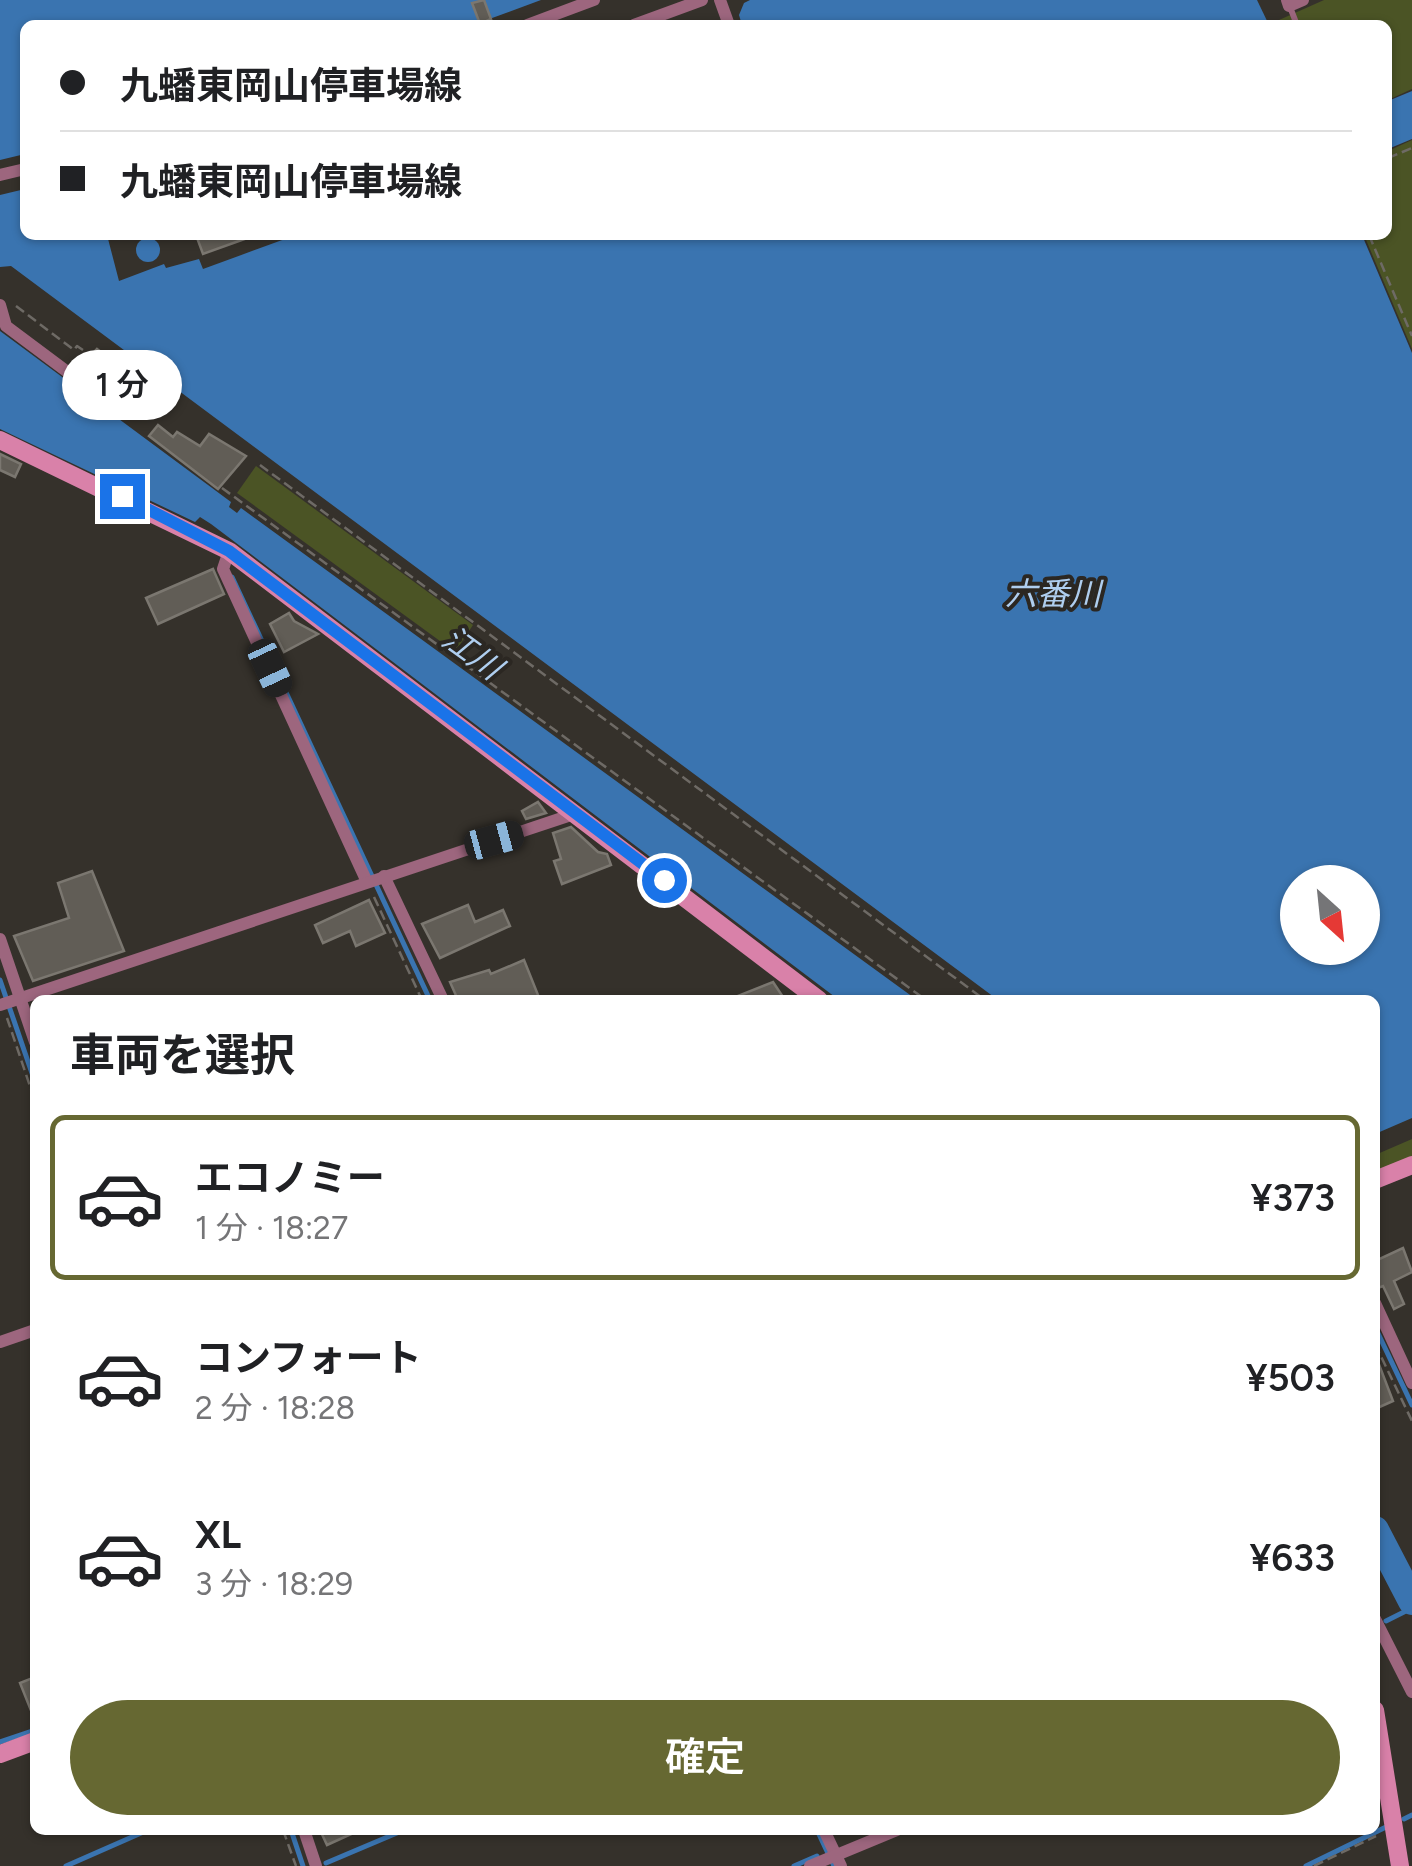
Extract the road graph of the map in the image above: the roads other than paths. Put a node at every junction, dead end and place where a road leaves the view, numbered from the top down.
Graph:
1 (594, 0) edge
2 (702, 0) edge
3 (1304, 0) edge
4 (1288, 3) edge
5 (540, 20) edge
6 (648, 20) edge
7 (0, 304) edge
8 (121, 412) dead end
9 (0, 440) edge
10 (229, 551) junction
11 (577, 813) junction
12 (375, 879) junction
13 (0, 939) edge
14 (441, 995) edge
15 (813, 995) edge
16 (8, 1002) edge
17 (30, 1035) edge
18 (1412, 1165) edge
19 (1380, 1178) edge
20 (1380, 1314) edge
21 (30, 1332) edge
22 (0, 1342) edge
23 (1412, 1382) edge
24 (1380, 1629) edge
25 (1412, 1692) edge
26 (1380, 1738) edge
27 (30, 1743) edge
28 (0, 1754) edge
29 (306, 1835) edge
30 (826, 1835) edge
31 (885, 1835) edge
32 (834, 1859) edge
33 (316, 1866) edge
34 (810, 1866) edge
35 (1400, 1866) edge

1 - 5 street
2 - 6 street
3 - 4 street
7 - 8 street
9 - 10 main road
10 - 11 main road
10 - 12 street
11 - 12 street
11 - 15 main road
12 - 14 street
12 - 16 street
13 - 16 street
16 - 17 street
18 - 19 main road
20 - 23 street
21 - 22 street
24 - 25 street
26 - 35 main road
27 - 28 main road
29 - 33 street
30 - 32 street
31 - 32 street
32 - 34 street

